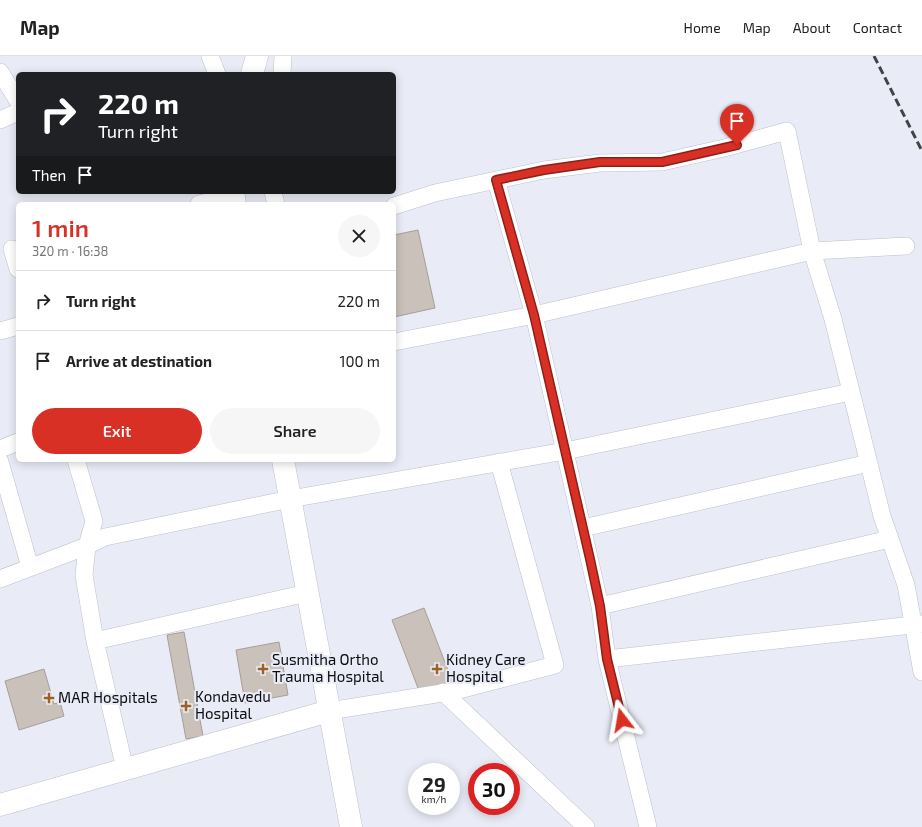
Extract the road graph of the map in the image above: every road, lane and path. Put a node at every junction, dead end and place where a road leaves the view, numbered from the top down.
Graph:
1 (210, 56) edge
2 (257, 56) edge
3 (283, 56) edge
4 (0, 72) edge
5 (216, 72) edge
6 (253, 72) edge
7 (282, 72) edge
8 (16, 98) edge
9 (16, 113) edge
10 (0, 120) edge
11 (496, 180) junction
12 (234, 197) edge
13 (209, 202) edge
14 (396, 205) edge
15 (906, 246) dead end
16 (10, 249) edge
17 (812, 251) junction
18 (16, 264) edge
19 (534, 315) junction
20 (16, 327) edge
21 (0, 331) edge
22 (396, 342) edge
23 (851, 392) junction
24 (16, 443) edge
25 (0, 449) edge
26 (565, 451) junction
27 (0, 462) edge
28 (77, 462) edge
29 (283, 462) edge
30 (499, 462) junction
31 (869, 463) junction
32 (290, 499) junction
33 (583, 528) junction
34 (890, 539) junction
35 (87, 546) junction
36 (30, 567) junction
37 (0, 579) edge
38 (307, 593) junction
39 (600, 606) junction
40 (917, 624) edge
41 (95, 641) junction
42 (607, 659) junction
43 (922, 672) edge
44 (443, 692) junction
45 (329, 711) junction
46 (125, 769) junction
47 (0, 805) edge
48 (351, 827) edge
49 (586, 827) edge
50 (648, 827) edge

1 - 5 street
2 - 6 main road
3 - 7 street
4 - 8 street
9 - 10 street
11 - 14 street
11 - 17 street
11 - 19 street
12 - 13 street
15 - 17 street
16 - 18 street
17 - 19 street
17 - 23 street
19 - 22 street
19 - 26 street
20 - 21 street
23 - 26 street
23 - 31 street
24 - 25 street
26 - 30 street
26 - 33 street
27 - 36 street
28 - 35 street
29 - 32 main road
30 - 32 street
30 - 44 street
31 - 33 street
31 - 34 street
32 - 35 street
32 - 38 main road
33 - 39 street
34 - 39 street
34 - 40 street
35 - 36 street
35 - 41 street
36 - 37 street
38 - 41 street
38 - 45 main road
39 - 42 street
40 - 42 street
40 - 43 street
41 - 46 street
42 - 50 street
44 - 45 street
44 - 49 street
45 - 46 main road
45 - 48 main road
46 - 47 main road

